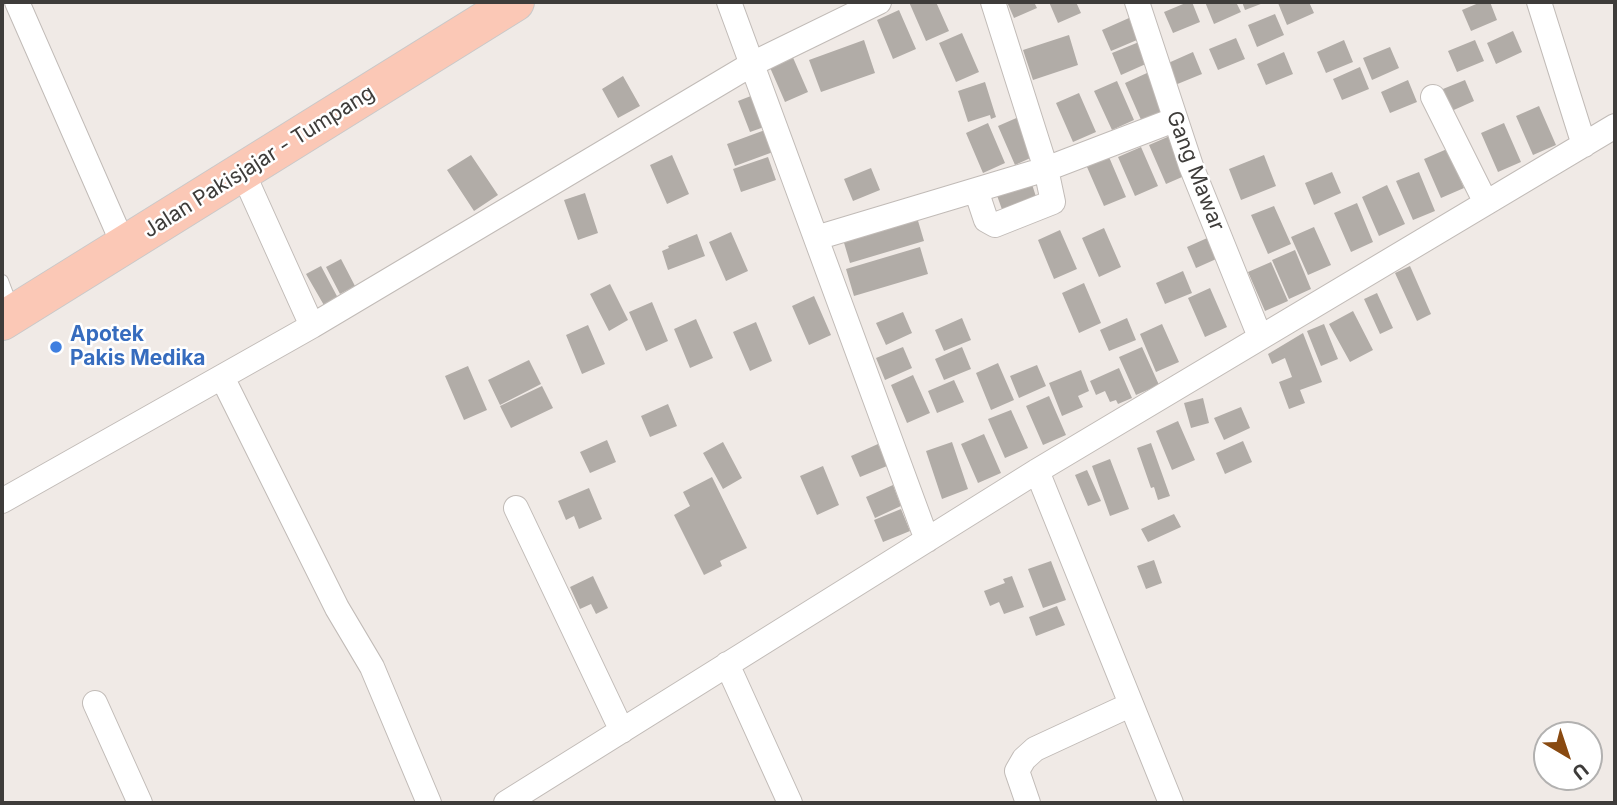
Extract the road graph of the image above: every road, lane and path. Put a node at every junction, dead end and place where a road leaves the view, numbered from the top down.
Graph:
1 (17, 2) edge
2 (515, 2) edge
3 (729, 2) edge
4 (878, 2) edge
5 (993, 2) edge
6 (1137, 2) edge
7 (1539, 2) edge
8 (752, 64) junction
9 (1433, 97) dead end
10 (1174, 120) junction
11 (1615, 126) edge
12 (1584, 145) junction
13 (1046, 169) junction
14 (243, 173) junction
15 (976, 190) junction
16 (1486, 203) junction
17 (816, 238) junction
18 (124, 246) junction
19 (6, 305) edge
20 (312, 326) junction
21 (1261, 337) junction
22 (222, 377) junction
23 (1037, 471) junction
24 (2, 501) edge
25 (516, 509) dead end
26 (927, 540) junction
27 (727, 664) junction
28 (94, 704) dead end
29 (1130, 705) junction
30 (622, 731) junction
31 (140, 803) edge
32 (429, 803) edge
33 (506, 803) edge
34 (790, 803) edge
35 (1028, 803) edge
36 (1171, 803) edge

1 - 18 street
2 - 14 main road, Jalan Pakisjajar - Tumpang
3 - 8 street
4 - 8 street
5 - 13 street
6 - 10 street, Gang Mawar
7 - 12 street
8 - 17 street
8 - 20 street
9 - 16 street
10 - 13 street
10 - 21 street, Gang Mawar
11 - 12 street
12 - 16 street
13 - 15 street
13 - 15 street
14 - 18 main road, Jalan Pakisjajar - Tumpang
14 - 20 street
15 - 17 street
16 - 21 street
17 - 26 street
18 - 19 main road, Jalan Pakisjajar - Tumpang
20 - 22 street
21 - 23 street
22 - 24 street
22 - 32 street
23 - 26 street
23 - 29 street
25 - 30 street
26 - 27 street
27 - 30 street
27 - 34 street
28 - 31 street
29 - 35 street
29 - 36 street
30 - 33 street

